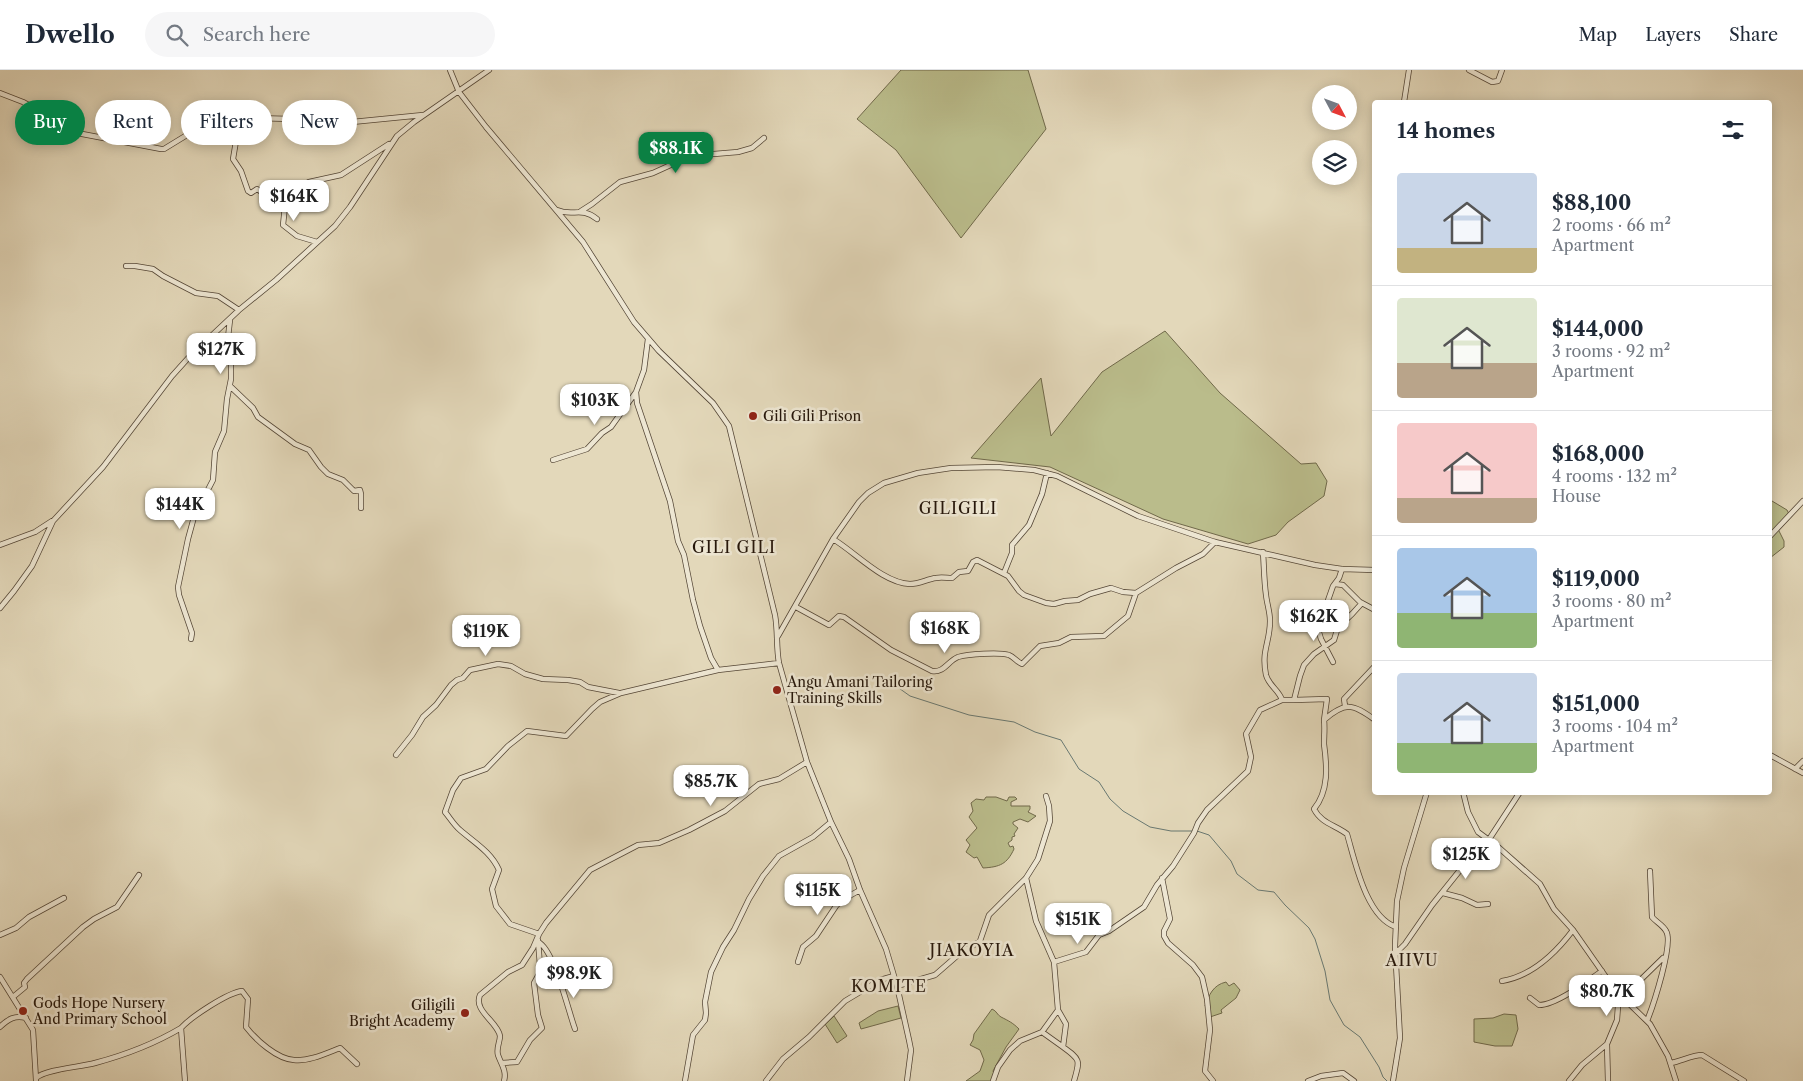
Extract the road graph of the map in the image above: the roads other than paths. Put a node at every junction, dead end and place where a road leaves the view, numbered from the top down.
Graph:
1 (450, 70) edge
2 (489, 70) edge
3 (1409, 70) edge
4 (1469, 70) edge
5 (1502, 70) edge
6 (459, 92) junction
7 (0, 93) edge
8 (1404, 100) edge
9 (424, 115) junction
10 (272, 118) edge
11 (181, 138) edge
12 (764, 138) dead end
13 (391, 144) junction
14 (235, 145) edge
15 (283, 200) junction
16 (556, 210) junction
17 (581, 211) junction
18 (597, 218) dead end
19 (317, 242) junction
20 (126, 266) dead end
21 (239, 310) junction
22 (230, 320) junction
23 (648, 339) junction
24 (230, 386) junction
25 (636, 392) junction
26 (553, 460) dead end
27 (1047, 473) junction
28 (1803, 501) edge
29 (361, 508) dead end
30 (54, 521) junction
31 (1772, 534) edge
32 (833, 539) junction
33 (1214, 542) junction
34 (0, 545) edge
35 (1263, 552) junction
36 (1342, 569) junction
37 (1372, 570) edge
38 (1004, 573) junction
39 (1335, 584) junction
40 (1136, 593) junction
41 (1362, 603) junction
42 (796, 607) junction
43 (0, 608) edge
44 (1372, 608) edge
45 (778, 636) junction
46 (191, 639) dead end
47 (1325, 645) junction
48 (1333, 662) dead end
49 (779, 663) junction
50 (1372, 669) edge
51 (718, 670) junction
52 (621, 693) junction
53 (1282, 700) junction
54 (1294, 700) junction
55 (1345, 706) junction
56 (1372, 718) edge
57 (1324, 720) junction
58 (396, 756) dead end
59 (1772, 756) edge
60 (1803, 761) edge
61 (807, 762) junction
62 (1795, 768) junction
63 (1803, 772) edge
64 (1426, 795) edge
65 (1464, 795) edge
66 (1518, 795) edge
67 (1046, 796) dead end
68 (831, 822) junction
69 (1488, 841) junction
70 (1650, 871) dead end
71 (139, 875) dead end
72 (1026, 878) junction
73 (1162, 878) junction
74 (860, 890) junction
75 (1442, 893) junction
76 (64, 898) dead end
77 (1488, 904) dead end
78 (1396, 928) junction
79 (1572, 930) junction
80 (0, 935) edge
81 (538, 938) junction
82 (1396, 954) junction
83 (1664, 957) junction
84 (798, 962) dead end
85 (1054, 962) junction
86 (1602, 971) junction
87 (894, 976) junction
88 (0, 977) edge
89 (1502, 981) dead end
90 (897, 986) junction
91 (1615, 990) junction
92 (1623, 997) junction
93 (13, 998) junction
94 (1530, 998) dead end
95 (1058, 1010) junction
96 (26, 1018) junction
97 (1647, 1020) junction
98 (0, 1027) edge
99 (181, 1028) junction
100 (574, 1029) dead end
101 (1042, 1032) junction
102 (1607, 1044) junction
103 (1063, 1047) junction
104 (502, 1063) junction
105 (1671, 1063) junction
106 (357, 1064) dead end
107 (36, 1080) edge
108 (1607, 1080) edge
109 (185, 1081) edge
110 (504, 1081) edge
111 (685, 1081) edge
112 (766, 1081) edge
113 (907, 1081) edge
114 (993, 1081) edge
115 (1074, 1081) edge
116 (1213, 1081) edge
117 (1308, 1081) edge
118 (1354, 1081) edge
119 (1393, 1081) edge
120 (1569, 1081) edge
121 (1676, 1081) edge
122 (1744, 1081) edge

1 - 6 street
2 - 6 street
3 - 8 street
4 - 5 street
6 - 9 street
6 - 16 street
7 - 11 street
9 - 10 street
9 - 13 street
12 - 17 street
13 - 15 street
13 - 19 street
14 - 15 street
15 - 19 street
16 - 17 street
16 - 23 street
17 - 18 street
19 - 21 street
20 - 21 street
21 - 22 street
22 - 24 street
22 - 30 street
23 - 25 street
23 - 45 street
24 - 29 street
24 - 46 street
25 - 26 street
25 - 51 street
27 - 32 street
27 - 33 street
27 - 38 street
28 - 31 street
30 - 34 street
30 - 43 street
32 - 38 street
32 - 42 street
33 - 35 street
33 - 40 street
35 - 36 street
35 - 53 street
36 - 37 street
36 - 39 street
38 - 40 street
39 - 41 street
39 - 47 street
40 - 42 street
41 - 44 street
41 - 47 street
42 - 45 street
45 - 49 street
47 - 48 street
47 - 54 street
49 - 51 street
49 - 61 street
50 - 55 street
51 - 52 street
52 - 58 street
52 - 81 street
53 - 54 street
53 - 73 street
54 - 57 street
55 - 56 street
55 - 57 street
57 - 78 street
59 - 62 street
60 - 62 street
61 - 68 street
61 - 81 street
62 - 63 street
64 - 78 street
65 - 69 street
66 - 69 street
67 - 72 street
68 - 74 street
68 - 111 street
69 - 75 street
69 - 79 street
70 - 83 street
71 - 93 street
72 - 85 street
72 - 90 street
73 - 85 street
73 - 116 street
74 - 84 street
74 - 87 street
75 - 77 street
75 - 82 street
76 - 80 street
78 - 82 street
79 - 86 street
79 - 89 street
81 - 100 street
81 - 104 street
81 - 104 street
82 - 119 street
83 - 92 street
83 - 97 street
85 - 95 street
86 - 91 street
86 - 94 street
87 - 90 street
87 - 112 street
88 - 93 street
90 - 113 street
91 - 92 street
91 - 102 street
92 - 97 street
93 - 96 street
95 - 101 street
95 - 103 street
96 - 98 street
96 - 107 street
97 - 105 street
99 - 106 street
99 - 107 street
99 - 109 street
101 - 103 street
101 - 114 street
102 - 108 street
102 - 120 street
103 - 115 street
104 - 110 street
105 - 121 street
105 - 122 street
117 - 118 street

